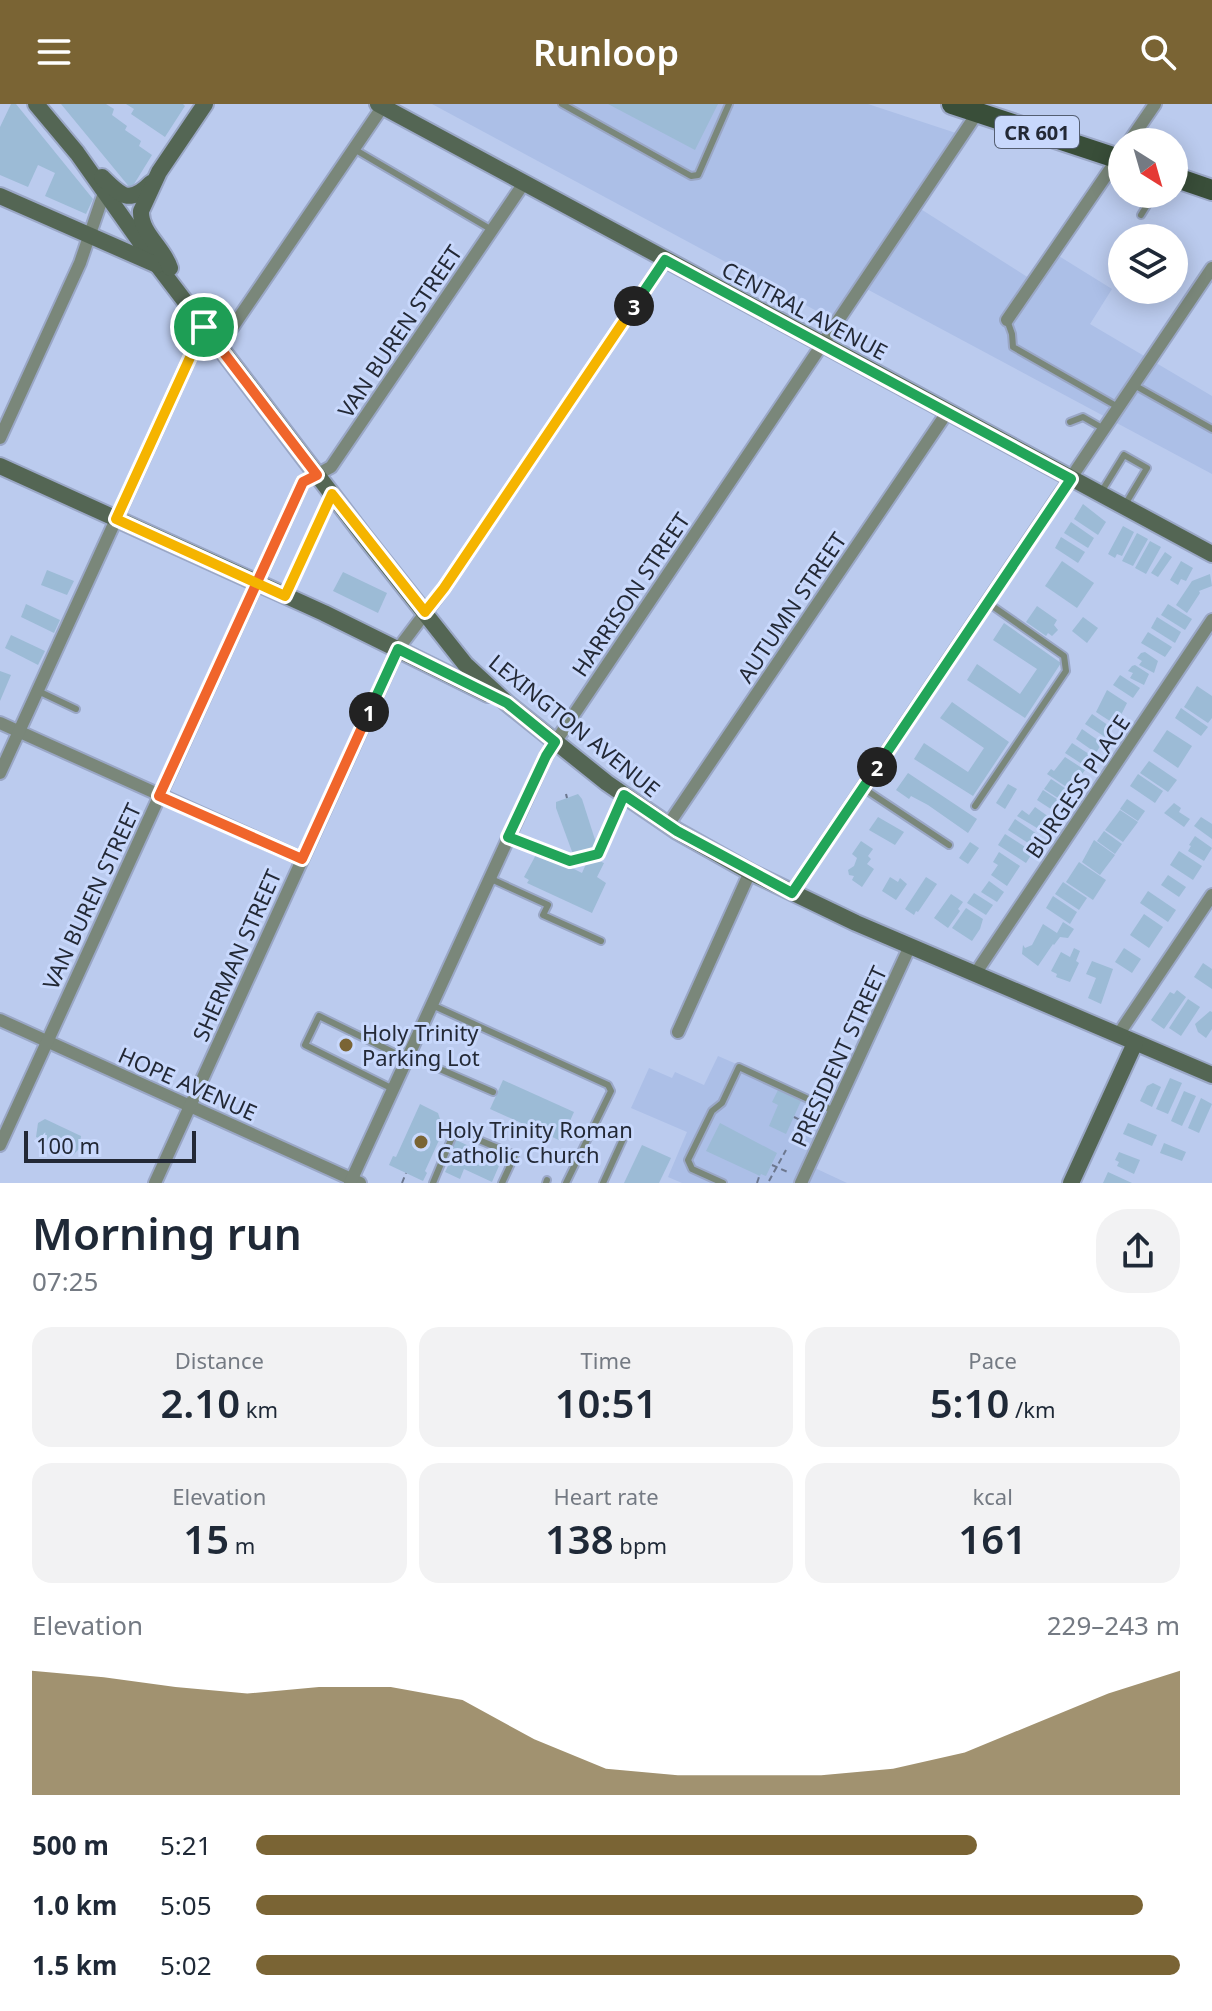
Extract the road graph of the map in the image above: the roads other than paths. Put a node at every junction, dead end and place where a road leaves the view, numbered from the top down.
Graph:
1 (36, 104) edge
2 (205, 104) edge
3 (562, 104) edge
4 (729, 104) edge
5 (952, 104) edge
6 (1155, 104) edge
7 (380, 105) edge
8 (981, 108) edge
9 (1139, 128) edge
10 (62, 135) junction
11 (1108, 148) edge
12 (354, 149) junction
13 (159, 172) junction
14 (1108, 175) edge
15 (1188, 182) edge
16 (524, 183) junction
17 (1212, 190) edge
18 (104, 193) junction
19 (0, 196) edge
20 (1145, 208) edge
21 (1141, 215) dead end
22 (492, 230) junction
23 (89, 236) junction
24 (665, 260) junction
25 (158, 266) junction
26 (1212, 268) edge
27 (173, 282) junction
28 (1007, 320) joint
29 (204, 327) junction
30 (822, 344) junction
31 (219, 347) junction
32 (1134, 385) junction
33 (1113, 404) junction
34 (948, 411) junction
35 (1070, 422) dead end
36 (1104, 429) junction
37 (1212, 429) edge
38 (0, 438) edge
39 (0, 466) edge
40 (317, 475) junction
41 (1071, 479) junction
42 (332, 494) junction
43 (1100, 494) junction
44 (1124, 506) junction
45 (116, 519) junction
46 (1212, 554) edge
47 (257, 583) junction
48 (285, 596) junction
49 (988, 603) junction
50 (425, 612) junction
51 (1212, 620) edge
52 (398, 649) junction
53 (38, 691) junction
54 (507, 703) junction
55 (76, 709) dead end
56 (0, 723) edge
57 (19, 732) junction
58 (555, 742) junction
59 (0, 773) edge
60 (863, 788) junction
61 (624, 795) junction
62 (159, 796) junction
63 (975, 806) dead end
64 (668, 825) junction
65 (508, 837) junction
66 (949, 845) dead end
67 (302, 859) junction
68 (750, 872) junction
69 (489, 878) junction
70 (792, 893) junction
71 (1212, 895) edge
72 (601, 941) dead end
73 (910, 946) junction
74 (975, 974) junction
75 (432, 1005) junction
76 (0, 1020) edge
77 (678, 1032) dead end
78 (1118, 1035) junction
79 (47, 1041) junction
80 (1135, 1043) junction
81 (407, 1059) junction
82 (1212, 1075) edge
83 (393, 1089) junction
84 (493, 1092) dead end
85 (190, 1105) junction
86 (834, 1111) junction
87 (624, 1137) dead end
88 (0, 1145) edge
89 (798, 1179) edge
90 (354, 1182) edge
91 (155, 1183) edge
92 (433, 1183) edge
93 (502, 1183) edge
94 (566, 1183) edge
95 (603, 1183) edge
96 (723, 1183) edge
97 (1071, 1183) edge

1 - 10 main road, LEXINGTON AVENUE
2 - 13 main road
3 - 4 lane
5 - 8 main road, CR 601
6 - 9 street
7 - 12 street
7 - 16 main road, CENTRAL AVENUE
8 - 11 main road, CR 601
8 - 30 street, HARRISON STREET
10 - 13 main road
10 - 18 main road, LEXINGTON AVENUE
12 - 22 lane
12 - 31 street
13 - 27 main road
14 - 28 street
15 - 17 main road
16 - 22 street, VAN BUREN STREET
16 - 24 main road, CENTRAL AVENUE
18 - 23 street
18 - 25 main road, LEXINGTON AVENUE
19 - 23 main road
20 - 21 lane
22 - 40 street, VAN BUREN STREET
23 - 25 main road
23 - 38 street
24 - 30 main road, CENTRAL AVENUE
24 - 50 street, SHERMAN STREET
25 - 27 main road, LEXINGTON AVENUE
26 - 32 street
27 - 29 main road, LEXINGTON AVENUE
28 - 33 lane
29 - 31 main road, LEXINGTON AVENUE
29 - 45 street
30 - 34 main road, CENTRAL AVENUE
30 - 58 street, HARRISON STREET
31 - 40 main road, LEXINGTON AVENUE
32 - 33 street
32 - 37 lane
33 - 36 street
34 - 41 main road, CENTRAL AVENUE
34 - 64 street, AUTUMN STREET
35 - 36 lane
36 - 41 street
39 - 45 main road
40 - 42 main road, LEXINGTON AVENUE
40 - 47 street, VAN BUREN STREET
41 - 43 main road, CENTRAL AVENUE
41 - 49 street
42 - 48 lane
42 - 50 main road, LEXINGTON AVENUE
43 - 44 main road, CENTRAL AVENUE
43 - 44 lane
44 - 46 main road, CENTRAL AVENUE
45 - 47 main road
45 - 53 street
47 - 48 main road
47 - 62 street, VAN BUREN STREET
48 - 52 main road
49 - 60 street
49 - 63 lane
50 - 52 street, SHERMAN STREET
50 - 54 main road, LEXINGTON AVENUE
51 - 74 street, BURGESS PLACE
52 - 54 main road
52 - 67 street, SHERMAN STREET
53 - 55 lane
53 - 57 street
54 - 58 main road, LEXINGTON AVENUE
56 - 57 street
57 - 59 street
57 - 62 street
58 - 61 main road, LEXINGTON AVENUE
58 - 65 street, HARRISON STREET
60 - 66 lane
60 - 70 street
61 - 64 main road, LEXINGTON AVENUE
61 - 65 lane
62 - 67 street
62 - 79 street, VAN BUREN STREET
64 - 68 main road, LEXINGTON AVENUE
65 - 69 street, HARRISON STREET
67 - 85 street, SHERMAN STREET
68 - 70 main road, LEXINGTON AVENUE
68 - 77 street
69 - 72 lane
69 - 75 street, HARRISON STREET
70 - 73 main road, LEXINGTON AVENUE
71 - 78 street
73 - 74 main road, LEXINGTON AVENUE
73 - 86 street, PRESIDENT STREET
74 - 78 main road, LEXINGTON AVENUE
75 - 81 street, HARRISON STREET
75 - 94 lane
76 - 79 street, HOPE AVENUE
78 - 80 main road, LEXINGTON AVENUE
79 - 85 street, HOPE AVENUE
79 - 88 street, VAN BUREN STREET
80 - 82 main road, LEXINGTON AVENUE
80 - 97 main road
81 - 83 street, HARRISON STREET
81 - 83 lane
81 - 84 lane
83 - 90 street, HARRISON STREET
85 - 90 street, HOPE AVENUE
85 - 91 street, SHERMAN STREET
86 - 89 street, PRESIDENT STREET
86 - 96 lane
87 - 95 lane
92 - 93 lane

